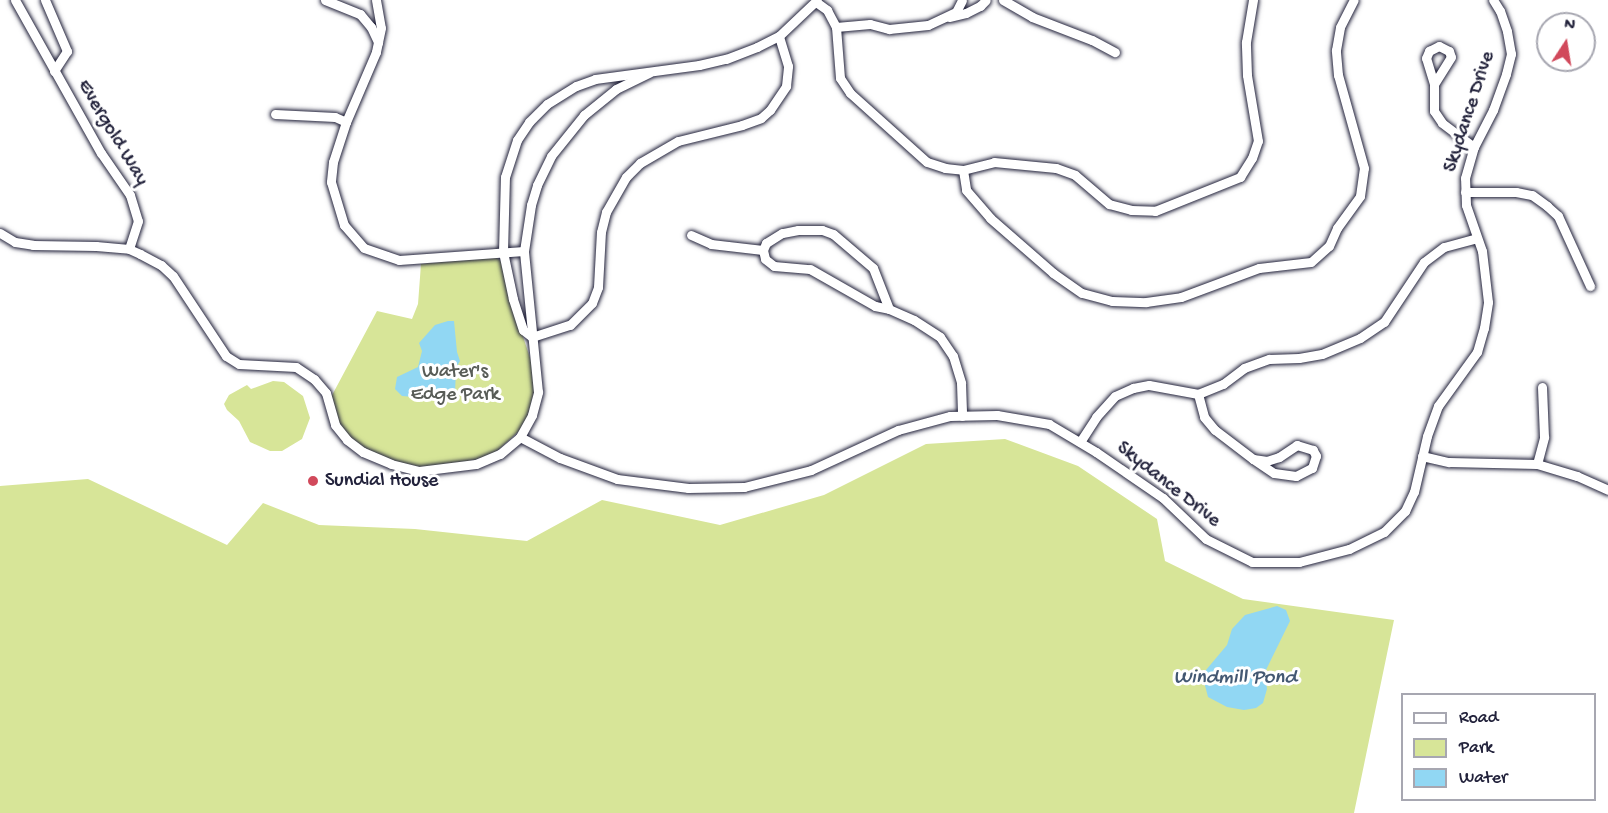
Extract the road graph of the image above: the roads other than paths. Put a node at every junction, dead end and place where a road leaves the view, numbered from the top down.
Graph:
1 (15, 0) edge
2 (45, 0) edge
3 (325, 0) edge
4 (376, 0) edge
5 (962, 0) edge
6 (986, 0) edge
7 (1003, 0) edge
8 (1253, 0) edge
9 (1354, 0) edge
10 (1493, 0) edge
11 (816, 1) edge
12 (938, 20) junction
13 (836, 27) junction
14 (779, 36) junction
15 (378, 42) junction
16 (1115, 52) dead end
17 (54, 71) junction
18 (649, 73) junction
19 (1434, 84) dead end
20 (275, 114) dead end
21 (346, 122) junction
22 (1474, 147) junction
23 (963, 170) junction
24 (1465, 192) junction
25 (0, 233) edge
26 (692, 235) dead end
27 (1477, 237) junction
28 (129, 249) junction
29 (764, 250) junction
30 (524, 251) junction
31 (503, 252) junction
32 (1590, 286) dead end
33 (890, 309) junction
34 (532, 338) junction
35 (1542, 387) dead end
36 (1198, 394) junction
37 (962, 416) junction
38 (520, 437) junction
39 (1080, 442) junction
40 (1422, 456) junction
41 (1254, 459) junction
42 (1537, 464) junction
43 (1608, 489) edge

1 - 17 street, Evergold Way
2 - 17 street, Evergold Way
3 - 15 street
4 - 15 street
5 - 12 street
6 - 12 street
7 - 16 street
8 - 23 street
9 - 23 street
10 - 22 street, Skydance Drive
11 - 13 street
11 - 14 street
12 - 13 street
13 - 23 street
14 - 18 street
14 - 34 street
15 - 21 street
17 - 28 street, Evergold Way
18 - 30 street
18 - 31 street
19 - 22 street
20 - 21 street
21 - 31 street
22 - 24 street, Skydance Drive
24 - 27 street, Skydance Drive
24 - 32 street
25 - 28 street
26 - 29 street
27 - 36 street
27 - 40 street, Skydance Drive
28 - 38 street
29 - 33 street
29 - 33 street
30 - 31 street
30 - 34 street
31 - 34 street
33 - 37 street
34 - 38 street
35 - 42 street
36 - 39 street
36 - 41 street
37 - 38 street, Skydance Drive
37 - 39 street, Skydance Drive
39 - 40 street, Skydance Drive
40 - 42 street
41 - 41 street
42 - 43 street

